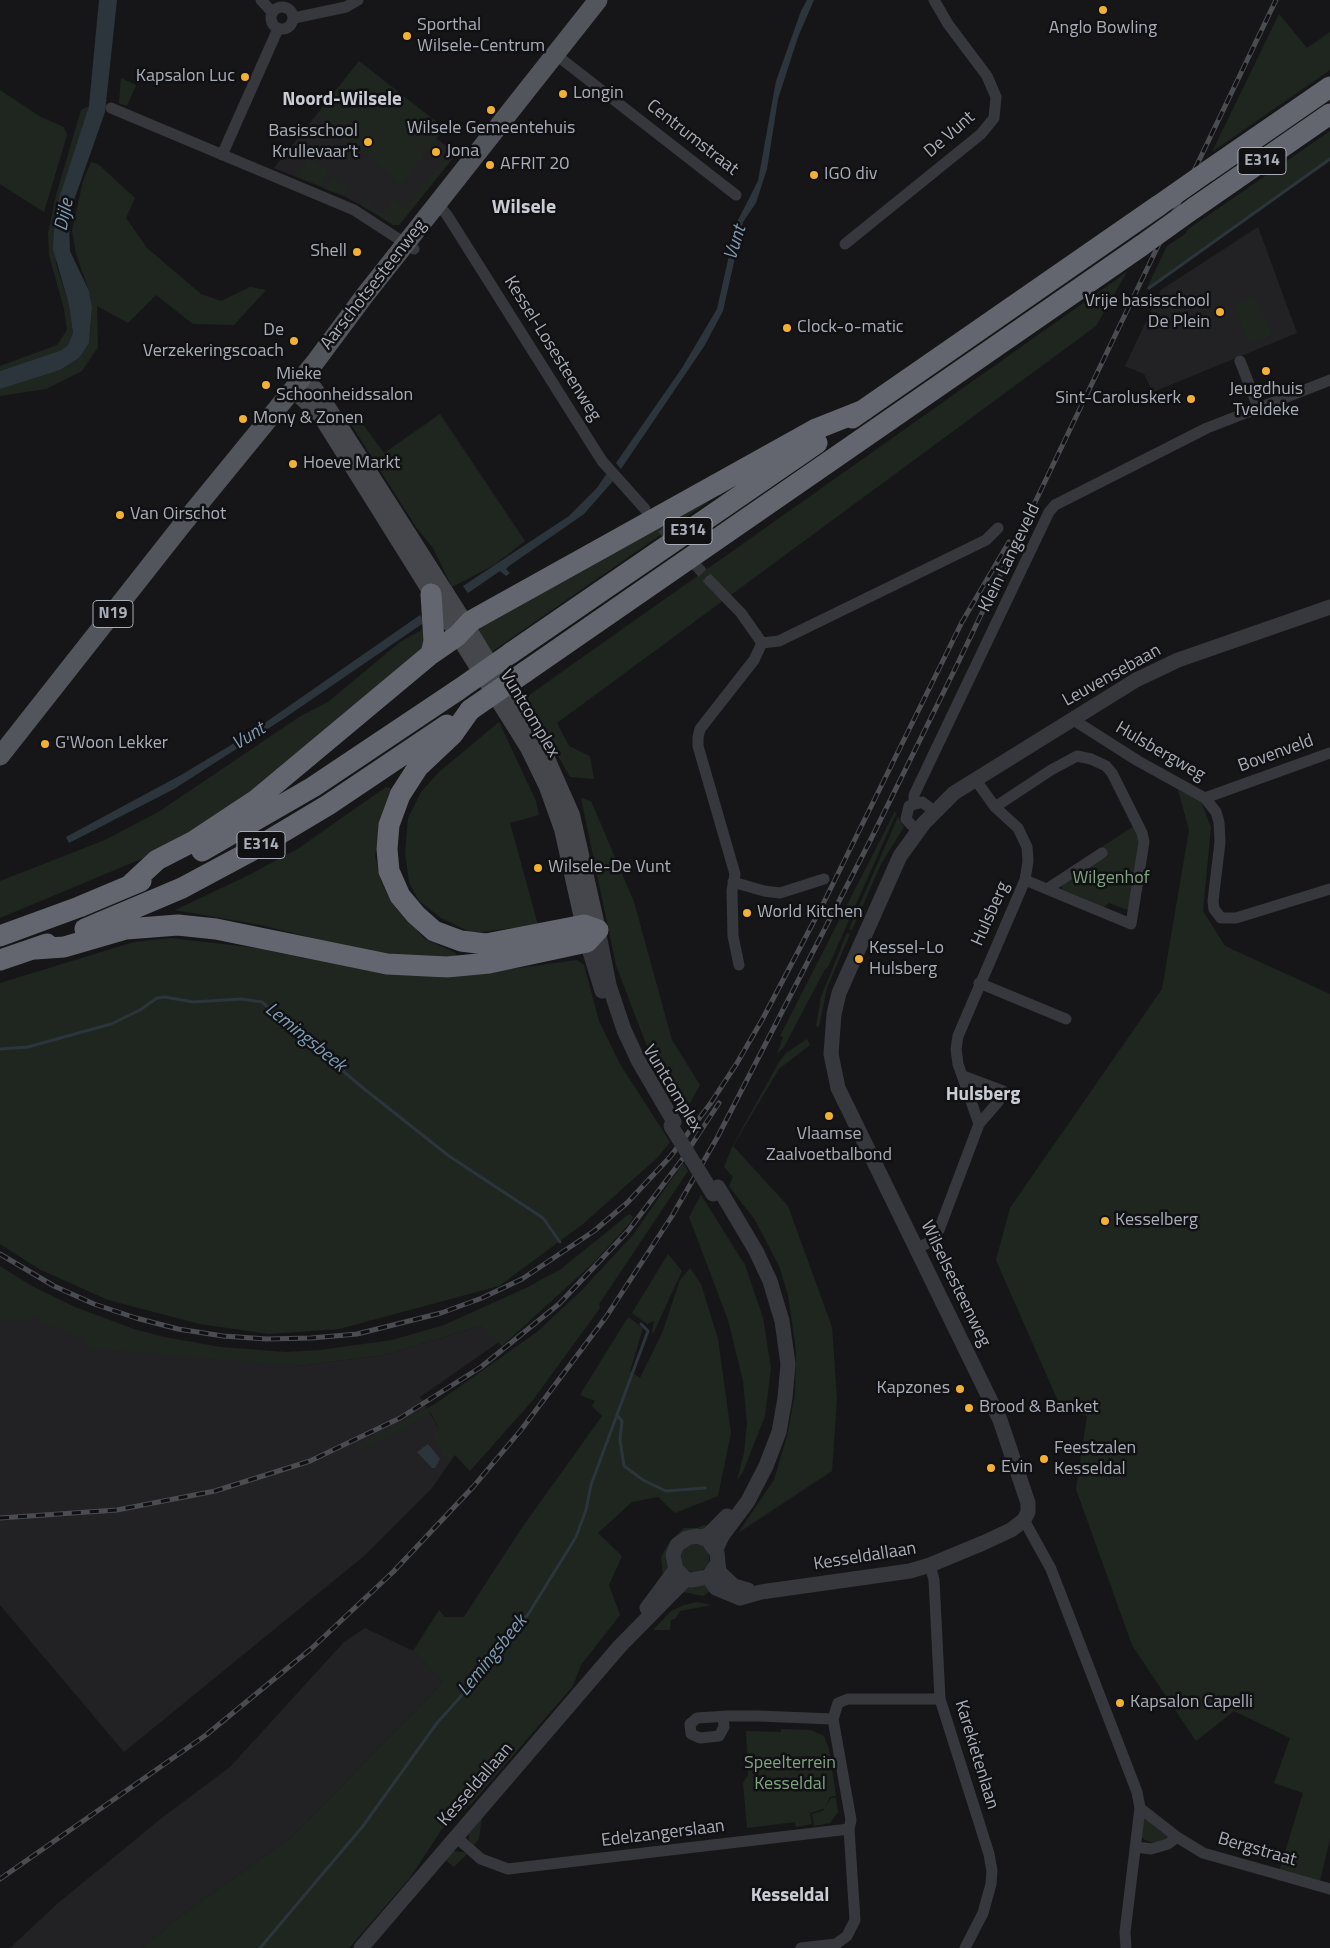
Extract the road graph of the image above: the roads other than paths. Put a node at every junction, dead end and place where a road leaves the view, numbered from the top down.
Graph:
1 (261, 0) edge
2 (358, 0) edge
3 (598, 0) edge
4 (934, 0) edge
5 (272, 12) junction
6 (294, 18) junction
7 (278, 29) junction
8 (555, 54) junction
9 (1330, 87) edge
10 (111, 108) dead end
11 (1330, 114) edge
12 (222, 154) junction
13 (736, 195) dead end
14 (437, 203) junction
15 (844, 244) dead end
16 (410, 246) junction
17 (1240, 361) dead end
18 (1330, 380) edge
19 (298, 384) junction
20 (1258, 407) junction
21 (864, 410) junction
22 (645, 509) tunnel mouth
23 (998, 528) dead end
24 (710, 581) tunnel mouth
25 (431, 594) junction
26 (1330, 607) edge
27 (453, 641) junction
28 (762, 643) junction
29 (470, 710) junction
30 (1072, 719) junction
31 (1330, 753) edge
32 (0, 756) edge
33 (975, 779) junction
34 (954, 793) joint
35 (1205, 798) junction
36 (914, 803) junction
37 (995, 807) junction
38 (934, 811) junction
39 (917, 831) junction
40 (1102, 854) dead end
41 (824, 879) dead end
42 (1025, 880) junction
43 (733, 882) junction
44 (129, 886) junction
45 (1047, 889) junction
46 (1330, 889) edge
47 (590, 932) junction
48 (0, 936) edge
49 (35, 949) junction
50 (0, 960) edge
51 (739, 965) dead end
52 (979, 983) junction
53 (1066, 1019) dead end
54 (963, 1076) junction
55 (979, 1124) junction
56 (715, 1191) junction
57 (917, 1248) junction
58 (1024, 1520) junction
59 (702, 1537) junction
60 (716, 1556) junction
61 (930, 1565) junction
62 (681, 1574) junction
63 (708, 1577) junction
64 (762, 1592) junction
65 (940, 1699) junction
66 (723, 1716) dead end
67 (833, 1720) junction
68 (1140, 1808) junction
69 (849, 1829) junction
70 (456, 1837) junction
71 (1177, 1837) junction
72 (1137, 1848) junction
73 (1330, 1889) edge
74 (361, 1948) edge
75 (801, 1948) edge
76 (965, 1948) edge
77 (1126, 1948) edge

1 - 5 street
2 - 6 street
3 - 8 main road, Aarschotsesteenweg / N19
4 - 15 street, De Vunt
5 - 6 street
5 - 7 street
6 - 7 street
7 - 12 street
8 - 13 street, Centrumstraat
8 - 14 main road, Aarschotsesteenweg / N19
9 - 21 highway, E314, bridge
10 - 12 street
11 - 29 highway, E314, bridge
12 - 16 street
14 - 16 main road, Aarschotsesteenweg / N19
14 - 22 street, Kessel-Losesteenweg
16 - 19 main road, Aarschotsesteenweg / N19
17 - 20 street
18 - 20 street, Klein Langeveld
19 - 25 main road, Vuntcomplex
19 - 27 main road, Vuntcomplex
19 - 32 main road, Aarschotsesteenweg / N19
20 - 36 street, Klein Langeveld
21 - 27 highway
21 - 44 highway, E314, bridge
23 - 28 street, Klein Langeveld
24 - 28 street
25 - 27 main road, Vuntcomplex
25 - 27 highway
26 - 30 street, Leuvensebaan
27 - 44 highway
27 - 47 main road, Vuntcomplex
27 - 47 main road, Vuntcomplex
28 - 43 street
29 - 47 highway
29 - 49 highway, E314
30 - 33 street, Leuvensebaan
30 - 35 street, Hulsbergweg
31 - 35 street, Bovenveld
33 - 34 street, Leuvensebaan
33 - 37 street, Hulsberg
34 - 38 street, Wilselsesteenweg
35 - 46 street, Hulsbergweg
36 - 38 street
36 - 39 street, Klein Langeveld
37 - 42 street, Hulsberg
37 - 45 street
38 - 39 street, Wilselsesteenweg
39 - 57 street, Wilselsesteenweg
40 - 45 street
41 - 43 street
42 - 45 street
42 - 52 street, Hulsberg
43 - 51 street
44 - 48 highway, E314
47 - 49 highway
47 - 56 street, Vuntcomplex, bridge
49 - 50 highway, E314
52 - 53 street
52 - 54 street, Hulsberg
54 - 55 street, Hulsberg
54 - 55 street
55 - 57 street
56 - 59 street, Vuntcomplex
56 - 60 street, Vuntcomplex
57 - 58 street, Wilselsesteenweg
58 - 61 street, Kesseldallaan
58 - 68 street
59 - 60 street, Kesseldallaan
59 - 62 street
60 - 63 street
60 - 64 street, Kesseldallaan
61 - 64 street, Kesseldallaan
61 - 65 street, Karekietenlaan
62 - 63 street
62 - 70 street, Kesseldallaan
63 - 64 street, Kesseldallaan
65 - 67 street
65 - 76 street, Karekietenlaan
66 - 67 street
67 - 69 street
68 - 71 street
68 - 72 street
69 - 70 street, Edelzangerslaan
69 - 75 street
70 - 74 street, Kesseldallaan
71 - 72 street
71 - 73 street, Bergstraat
72 - 77 street

